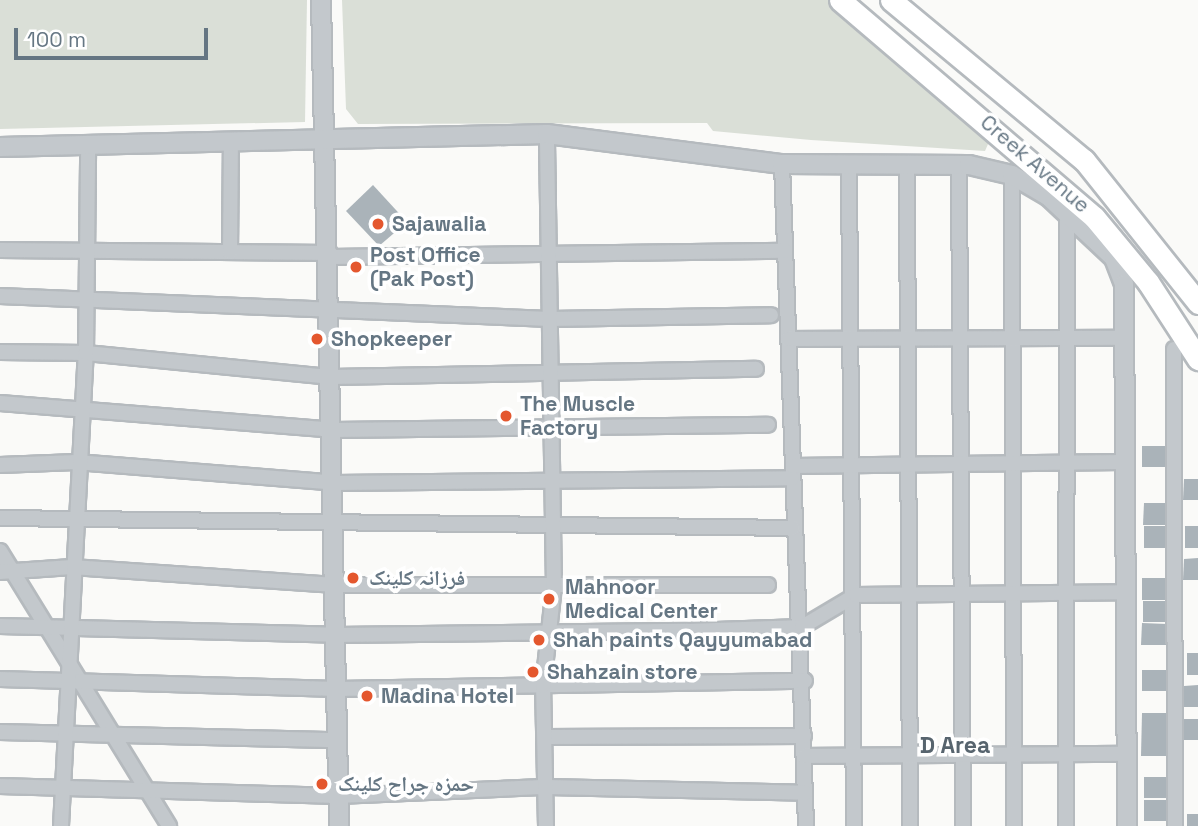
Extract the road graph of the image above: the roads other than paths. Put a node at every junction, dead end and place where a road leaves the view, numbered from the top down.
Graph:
1 (321, 0) edge
2 (841, 0) edge
3 (891, 0) edge
4 (547, 134) junction
5 (329, 143) junction
6 (231, 144) junction
7 (88, 146) junction
8 (0, 147) edge
9 (782, 164) junction
10 (849, 164) junction
11 (907, 166) junction
12 (960, 166) junction
13 (1012, 175) junction
14 (1067, 211) junction
15 (0, 250) edge
16 (785, 251) junction
17 (86, 252) junction
18 (230, 252) junction
19 (330, 255) junction
20 (548, 255) junction
21 (0, 296) edge
22 (86, 297) junction
23 (1198, 303) edge
24 (330, 310) junction
25 (771, 315) dead end
26 (550, 319) junction
27 (852, 337) junction
28 (908, 337) junction
29 (958, 338) junction
30 (1010, 338) junction
31 (1067, 338) junction
32 (1124, 338) junction
33 (788, 339) junction
34 (1174, 349) dead end
35 (0, 352) edge
36 (86, 353) junction
37 (1198, 359) edge
38 (756, 369) dead end
39 (551, 376) junction
40 (332, 377) junction
41 (0, 403) edge
42 (83, 405) junction
43 (768, 425) dead end
44 (551, 427) junction
45 (333, 430) junction
46 (76, 462) junction
47 (1067, 463) junction
48 (1124, 463) junction
49 (907, 464) junction
50 (959, 464) junction
51 (1011, 464) junction
52 (0, 465) edge
53 (853, 465) junction
54 (792, 472) junction
55 (335, 483) junction
56 (552, 483) junction
57 (0, 518) edge
58 (74, 519) junction
59 (335, 525) junction
60 (793, 528) junction
61 (553, 530) junction
62 (0, 551) edge
63 (72, 567) junction
64 (7, 572) edge
65 (335, 585) junction
66 (768, 585) dead end
67 (554, 587) junction
68 (1124, 592) junction
69 (1069, 593) junction
70 (908, 594) junction
71 (961, 594) junction
72 (1012, 594) junction
73 (856, 595) junction
74 (0, 626) edge
75 (802, 627) junction
76 (47, 628) junction
77 (69, 628) junction
78 (549, 628) junction
79 (336, 635) junction
80 (68, 661) junction
81 (0, 679) edge
82 (74, 681) junction
83 (805, 681) junction
84 (543, 686) junction
85 (337, 689) junction
86 (0, 732) edge
87 (64, 734) junction
88 (113, 735) junction
89 (804, 736) junction
90 (546, 737) junction
91 (338, 740) junction
92 (855, 753) junction
93 (911, 753) junction
94 (962, 754) junction
95 (1014, 754) junction
96 (1067, 754) junction
97 (1124, 754) junction
98 (805, 756) junction
99 (0, 786) edge
100 (548, 787) junction
101 (63, 789) junction
102 (147, 791) junction
103 (805, 793) junction
104 (338, 796) junction
105 (61, 826) edge
106 (169, 826) edge
107 (339, 826) edge
108 (546, 826) edge
109 (806, 826) edge
110 (854, 826) edge
111 (909, 826) edge
112 (963, 826) edge
113 (1014, 826) edge
114 (1066, 826) edge
115 (1127, 826) edge
116 (1175, 826) edge

1 - 5 street
2 - 37 main road, Creek Avenue
3 - 23 main road, Creek Avenue
4 - 5 street
4 - 9 street
4 - 20 street
5 - 6 street
5 - 19 street
6 - 7 street
6 - 18 street
7 - 8 street
7 - 17 street
9 - 10 street
9 - 16 street
10 - 11 street
10 - 27 street
11 - 12 street
11 - 28 street
12 - 13 street
12 - 29 street
13 - 14 street
13 - 30 street
14 - 31 street
14 - 32 street
15 - 17 street
16 - 20 street
16 - 33 street
17 - 18 street
17 - 22 street
18 - 19 street
19 - 20 street
19 - 24 street
20 - 26 street
21 - 22 street
22 - 24 street
22 - 36 street
24 - 26 street
24 - 40 street
25 - 26 street
26 - 39 street
27 - 28 street
27 - 33 street
27 - 53 street
28 - 29 street
28 - 49 street
29 - 30 street
29 - 50 street
30 - 31 street
30 - 51 street
31 - 32 street
31 - 47 street
32 - 48 street
33 - 54 street
34 - 116 street
35 - 36 street
36 - 40 street
36 - 42 street
38 - 39 street
39 - 40 street
39 - 44 street
40 - 45 street
41 - 42 street
42 - 45 street
42 - 46 street
43 - 44 street
44 - 45 street
44 - 56 street
45 - 55 street
46 - 52 street
46 - 55 street
46 - 58 street
47 - 48 street
47 - 51 street
47 - 69 street
48 - 68 street
49 - 50 street
49 - 53 street
49 - 70 street
50 - 51 street
50 - 71 street
51 - 72 street
53 - 54 street
53 - 73 street
54 - 56 street
54 - 60 street
55 - 56 street
55 - 59 street
56 - 61 street
57 - 58 street
58 - 59 street
58 - 63 street
59 - 61 street
59 - 65 street
60 - 61 street
60 - 75 street
61 - 67 street
62 - 64 street
63 - 64 street
63 - 65 street
63 - 77 street
64 - 76 street
65 - 67 street
65 - 79 street
66 - 67 street
67 - 78 street
68 - 69 street
68 - 97 street
69 - 72 street
69 - 96 street
70 - 71 street
70 - 73 street
70 - 93 street
71 - 72 street
71 - 94 street
72 - 95 street
73 - 75 street
73 - 92 street
74 - 76 street
75 - 78 street
75 - 83 street
76 - 77 street
76 - 80 street
77 - 79 street
77 - 80 street
78 - 79 street
78 - 84 street
79 - 85 street
80 - 82 street
81 - 82 street
82 - 85 street
82 - 87 street
82 - 88 street
83 - 84 street
83 - 89 street
84 - 85 street
84 - 90 street
85 - 91 street
86 - 87 street
87 - 88 street
87 - 101 street
88 - 91 street
88 - 102 street
89 - 90 street
89 - 98 street
90 - 100 street
91 - 104 street
92 - 93 street
92 - 98 street
92 - 110 street
93 - 94 street
93 - 111 street
94 - 95 street
94 - 112 street
95 - 96 street
95 - 113 street
96 - 97 street
96 - 114 street
97 - 115 street
98 - 103 street
99 - 101 street
100 - 103 street
100 - 104 street
100 - 108 street
101 - 102 street
101 - 105 street
102 - 104 street
102 - 106 street
103 - 109 street
104 - 107 street

